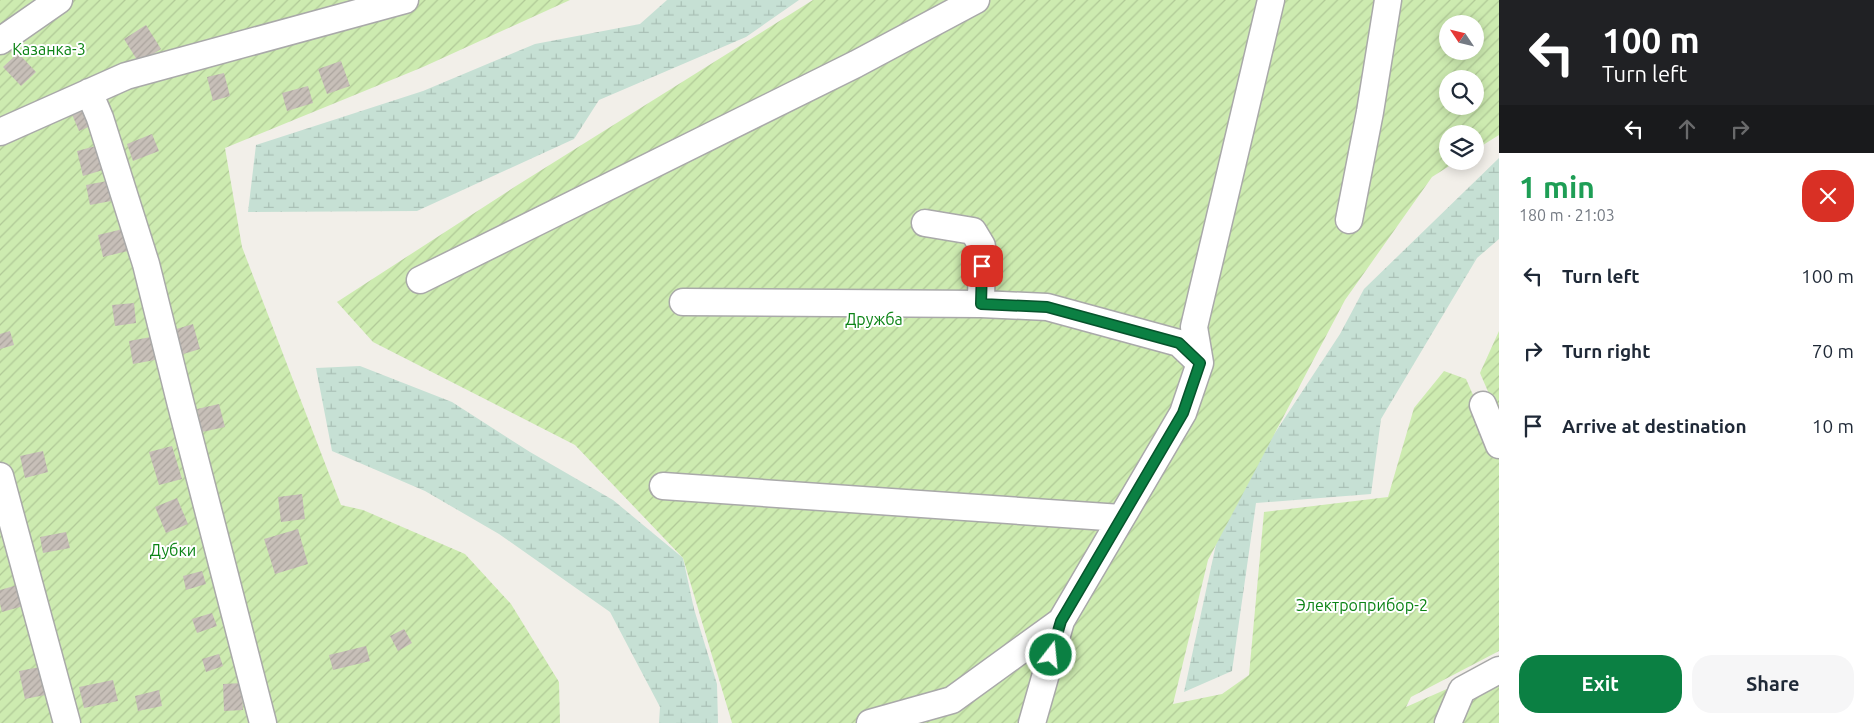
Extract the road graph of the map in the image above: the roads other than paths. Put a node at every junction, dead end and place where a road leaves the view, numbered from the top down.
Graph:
1 (59, 0) edge
2 (405, 0) edge
3 (976, 0) edge
4 (1271, 0) edge
5 (1388, 0) edge
6 (0, 41) edge
7 (90, 92) junction
8 (0, 132) edge
9 (1349, 220) dead end
10 (925, 223) dead end
11 (420, 280) dead end
12 (682, 302) dead end
13 (981, 304) junction
14 (1200, 363) junction
15 (1483, 406) dead end
16 (1499, 445) edge
17 (0, 476) edge
18 (663, 486) dead end
19 (1121, 518) junction
20 (1061, 621) junction
21 (1499, 670) edge
22 (67, 723) edge
23 (263, 723) edge
24 (870, 723) edge
25 (1032, 723) edge
26 (1448, 723) edge

1 - 6 lane
2 - 7 lane
3 - 11 lane
4 - 14 lane
5 - 9 lane
7 - 8 lane
7 - 23 lane
10 - 13 lane
12 - 13 lane
13 - 14 lane
14 - 19 lane
15 - 16 lane
17 - 22 lane
18 - 19 lane
19 - 20 lane
20 - 24 lane
20 - 25 lane
21 - 26 lane

